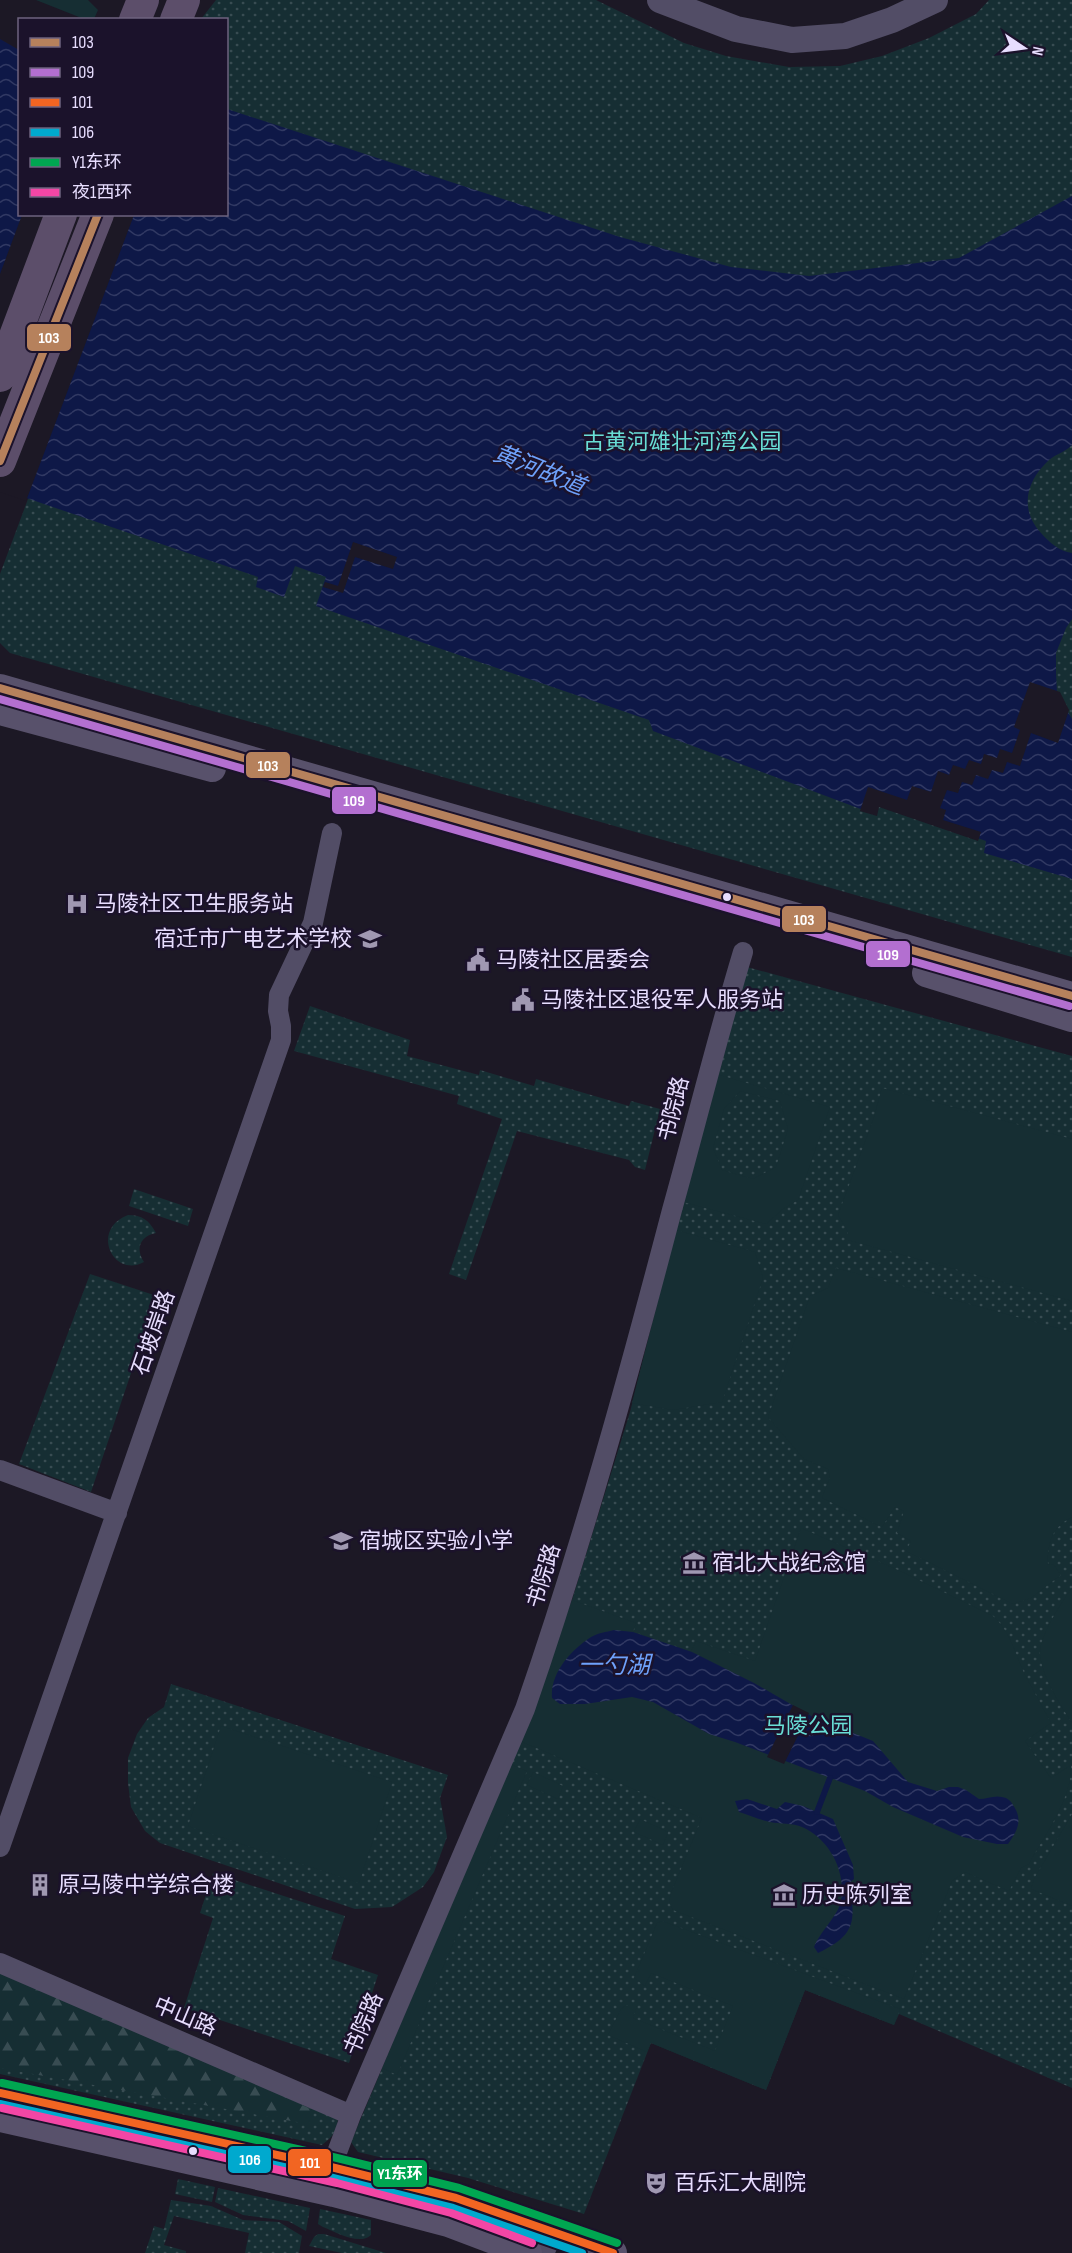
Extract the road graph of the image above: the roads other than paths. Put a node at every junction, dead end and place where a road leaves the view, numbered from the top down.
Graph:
1 (660, 0) edge
2 (935, 0) edge
3 (60, 216) edge
4 (97, 216) edge
5 (0, 376) edge
6 (0, 461) edge
7 (0, 688) edge
8 (0, 711) edge
9 (332, 833) dead end
10 (743, 952) dead end
11 (1072, 996) edge
12 (1072, 1018) edge
13 (0, 1470) edge
14 (117, 1513) junction
15 (0, 1847) edge
16 (0, 1963) edge
17 (0, 2093) edge
18 (351, 2115) junction
19 (0, 2118) edge
20 (327, 2178) junction
21 (523, 2220) junction
22 (448, 2223) junction
23 (546, 2242) edge
24 (516, 2251) edge
25 (472, 2253) edge
26 (613, 2253) edge

1 - 2 street
3 - 5 main road
4 - 6 main road
7 - 11 main road
8 - 12 main road
9 - 14 street, 石坡岸路
10 - 18 street, 书院路
13 - 14 street
14 - 15 street, 石坡岸路
16 - 18 street, 中山路
17 - 20 main road
18 - 20 street, 书院路
19 - 20 main road
20 - 21 main road
20 - 22 main road
21 - 23 main road
21 - 24 street
22 - 24 main road
22 - 25 main road
23 - 26 main road

